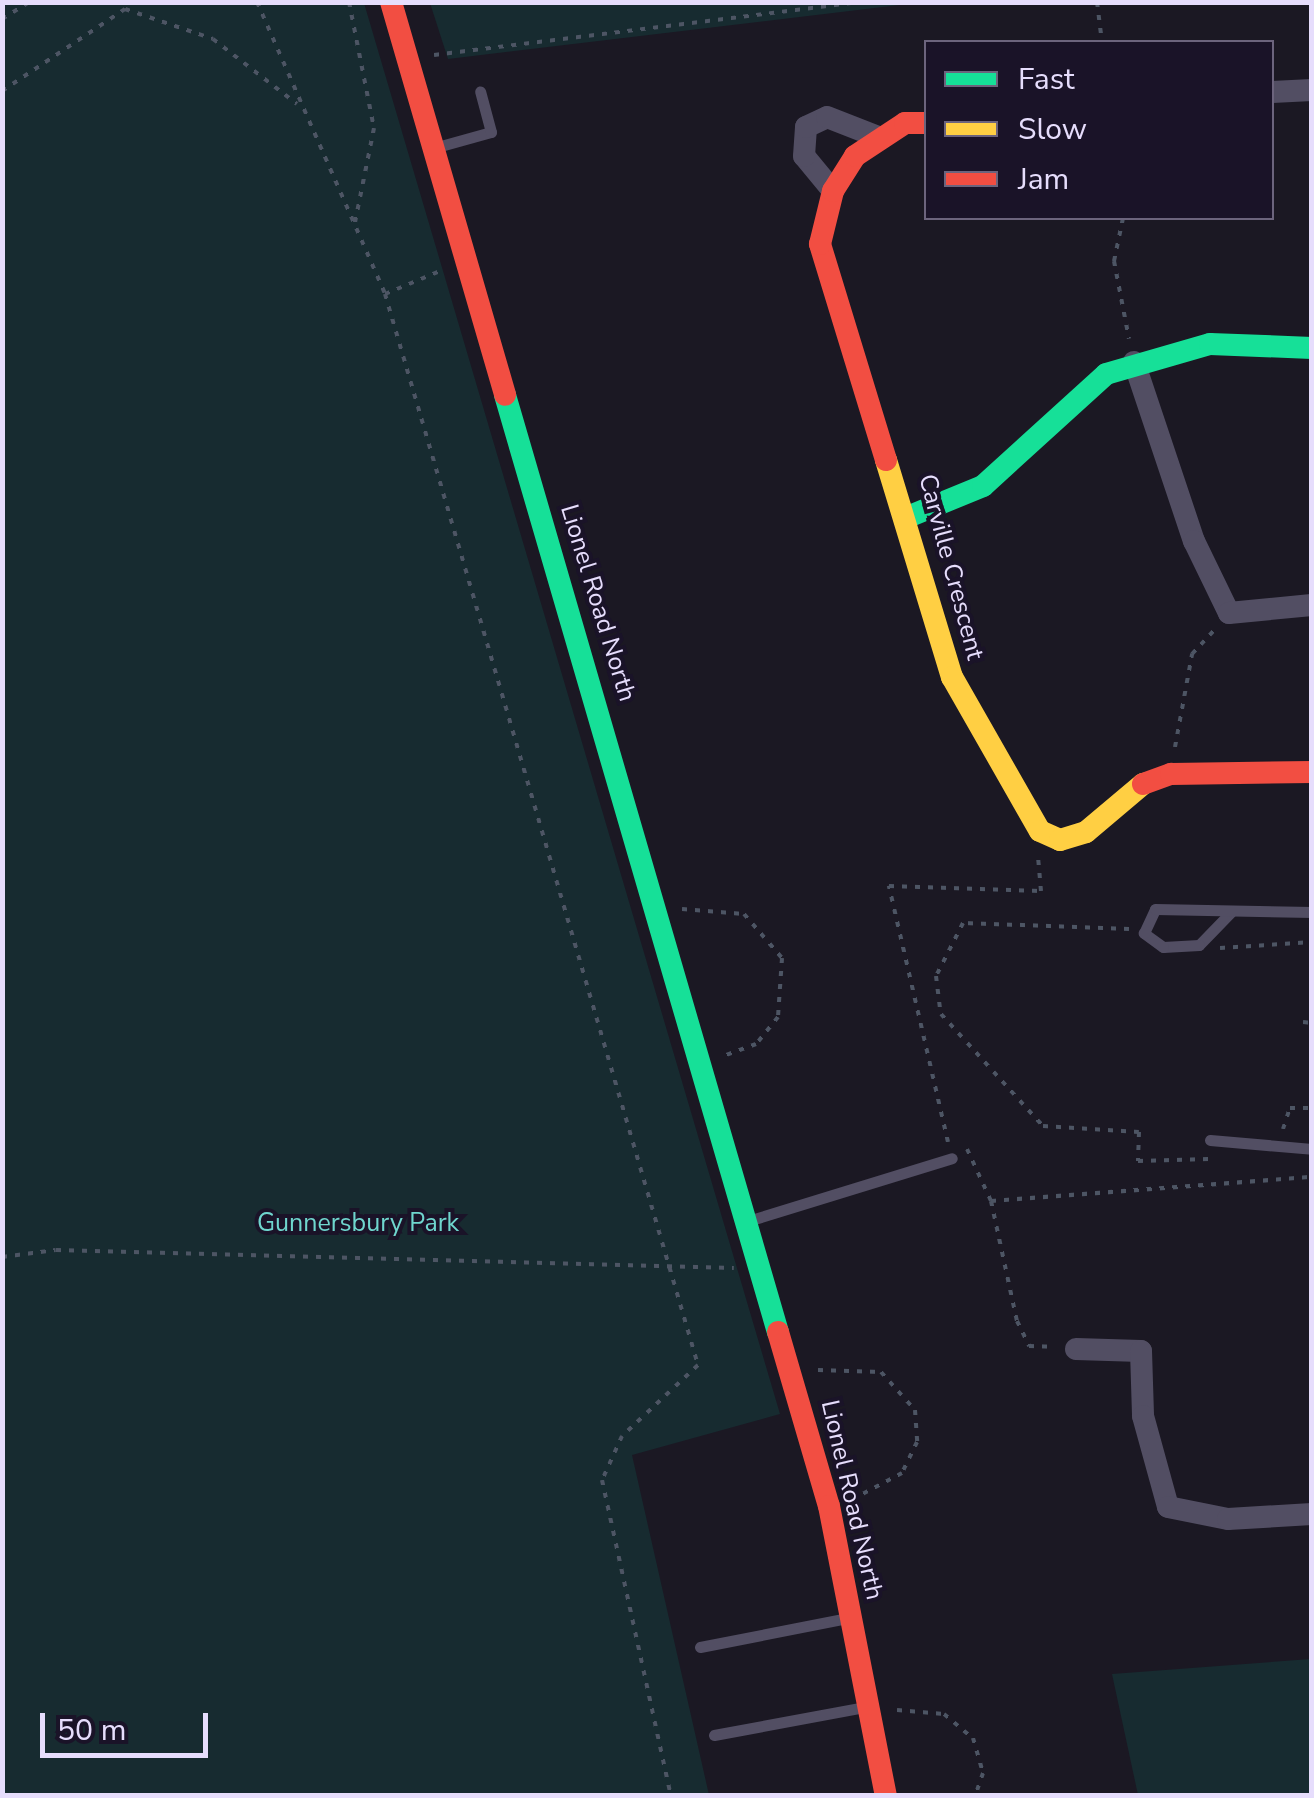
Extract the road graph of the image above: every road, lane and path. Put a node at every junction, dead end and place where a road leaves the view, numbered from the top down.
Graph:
1 (29, 2) edge
2 (257, 2) edge
3 (349, 2) edge
4 (391, 2) edge
5 (861, 2) edge
6 (1098, 2) edge
7 (127, 6) edge
8 (2, 20) edge
9 (1102, 40) edge
10 (408, 63) junction
11 (1312, 90) edge
12 (2, 91) edge
13 (480, 91) dead end
14 (1274, 92) edge
15 (301, 107) junction
16 (924, 124) edge
17 (878, 137) junction
18 (433, 148) junction
19 (833, 191) junction
20 (1123, 220) edge
21 (354, 227) junction
22 (462, 262) junction
23 (384, 294) junction
24 (1312, 348) edge
25 (1134, 362) junction
26 (910, 516) junction
27 (1312, 605) edge
28 (1229, 613) junction
29 (1312, 772) edge
30 (1172, 774) junction
31 (1049, 838) junction
32 (1231, 912) junction
33 (1312, 912) edge
34 (661, 914) junction
35 (1136, 942) dead end
36 (1312, 942) edge
37 (1206, 957) dead end
38 (1304, 1022) dead end
39 (1312, 1023) edge
40 (702, 1062) junction
41 (1312, 1108) edge
42 (1265, 1128) dead end
43 (1210, 1140) joint
44 (1312, 1149) edge
45 (952, 1158) junction
46 (1312, 1178) edge
47 (992, 1201) junction
48 (749, 1220) junction
49 (2, 1257) edge
50 (668, 1268) junction
51 (764, 1269) junction
52 (1076, 1349) joint
53 (794, 1378) junction
54 (830, 1506) junction
55 (1312, 1514) edge
56 (852, 1617) junction
57 (700, 1647) dead end
58 (871, 1711) junction
59 (714, 1735) dead end
60 (1312, 1763) edge
61 (1312, 1777) edge
62 (671, 1796) edge
63 (886, 1796) edge
64 (976, 1796) edge

1 - 8 path
2 - 15 path
3 - 21 path
4 - 10 street, Lionel Road North
5 - 10 path
6 - 9 path
7 - 12 path
7 - 15 path
10 - 18 street, Lionel Road North
11 - 14 street
13 - 18 lane
15 - 21 path
16 - 17 street
17 - 19 street, Carville Crescent
17 - 19 street
18 - 22 street, Lionel Road North
19 - 26 street, Carville Crescent
20 - 25 path
21 - 23 path
22 - 23 path
22 - 34 street, Lionel Road North
23 - 50 path
24 - 25 street
25 - 26 street
25 - 28 street
26 - 31 street, Carville Crescent
27 - 28 street
28 - 30 path
29 - 30 street
30 - 31 street
31 - 45 path
32 - 32 lane
32 - 33 lane
34 - 40 street, Lionel Road North
34 - 40 path
35 - 43 path
36 - 37 path
38 - 39 path
40 - 48 street, Lionel Road North
41 - 42 path
43 - 44 lane
45 - 47 path
45 - 48 lane
46 - 47 path
47 - 52 path
48 - 51 street, Lionel Road North
49 - 50 path
50 - 51 path
50 - 62 path
51 - 53 street, Lionel Road North
52 - 55 street
53 - 54 street, Lionel Road North
53 - 54 path
54 - 56 street, Lionel Road North
56 - 57 lane
56 - 58 street, Lionel Road North
58 - 59 lane
58 - 63 street, Lionel Road North
58 - 64 path
60 - 61 path

